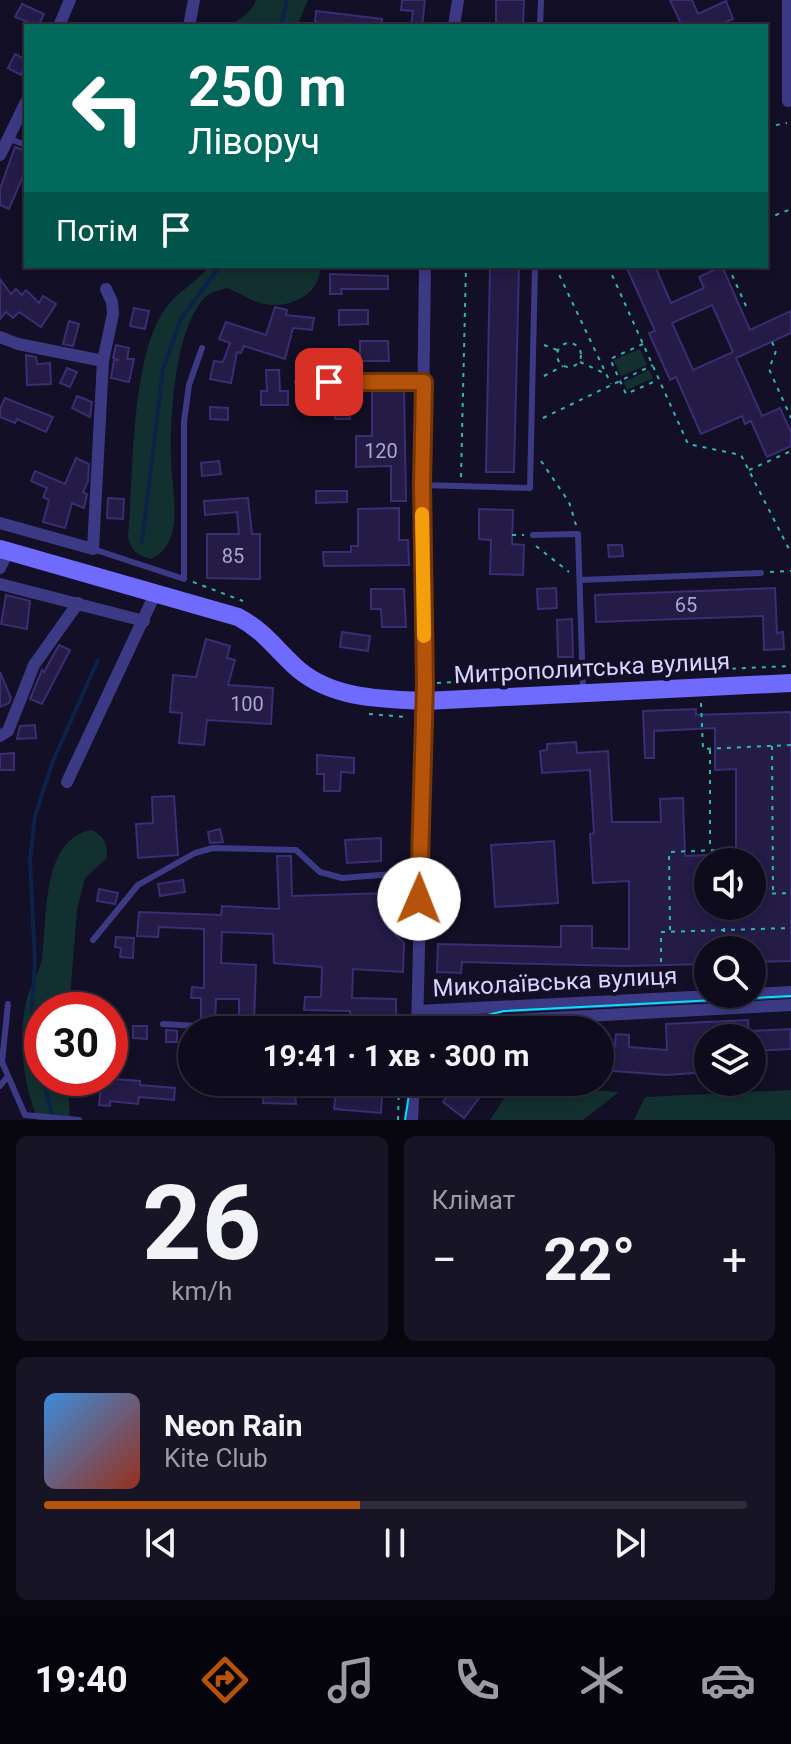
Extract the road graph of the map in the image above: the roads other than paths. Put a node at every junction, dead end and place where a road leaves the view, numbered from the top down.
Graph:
1 (70, 0) edge
2 (194, 0) edge
3 (458, 0) edge
4 (541, 0) edge
5 (788, 0) edge
6 (60, 24) edge
7 (189, 24) edge
8 (454, 24) edge
9 (540, 24) edge
10 (789, 59) edge
11 (789, 101) edge
12 (24, 107) edge
13 (10, 139) junction
14 (24, 144) edge
15 (0, 155) edge
16 (425, 268) edge
17 (535, 268) edge
18 (106, 289) dead end
19 (0, 337) edge
20 (202, 348) dead end
21 (103, 361) junction
22 (297, 382) dead end
23 (424, 382) junction
24 (422, 485) junction
25 (0, 523) edge
26 (533, 535) dead end
27 (93, 549) junction
28 (3, 556) edge
29 (761, 573) road end
30 (580, 580) junction
31 (0, 584) edge
32 (156, 592) junction
33 (78, 603) junction
34 (144, 621) junction
35 (791, 683) edge
36 (583, 684) junction
37 (424, 709) junction
38 (0, 736) edge
39 (67, 782) dead end
40 (419, 872) junction
41 (93, 940) dead end
42 (791, 992) edge
43 (8, 1004) dead end
44 (791, 1005) edge
45 (418, 1011) junction
46 (418, 1016) edge
47 (612, 1016) edge
48 (163, 1024) dead end
49 (178, 1025) edge
50 (8, 1076) junction
51 (0, 1086) edge
52 (413, 1096) edge
53 (62, 1118) edge
54 (79, 1120) edge
55 (412, 1120) edge

1 - 6 street
2 - 7 street
3 - 8 street
4 - 9 lane
5 - 10 street
10 - 11 street
12 - 13 street
13 - 14 lane
13 - 15 street
16 - 23 street
17 - 24 lane
18 - 21 street
19 - 21 street
20 - 27 lane
21 - 27 street
22 - 23 lane
23 - 24 street
24 - 37 street
25 - 27 street
26 - 30 lane
28 - 32 main road, Митрополитська вулиця
29 - 30 lane
30 - 36 lane
31 - 33 street
32 - 34 street
32 - 37 main road, Митрополитська вулиця
33 - 34 street
33 - 38 street
34 - 39 street
35 - 36 main road, Митрополитська вулиця
36 - 37 main road, Митрополитська вулиця
37 - 40 street
40 - 41 lane
40 - 45 street
42 - 45 street, Миколаївська вулиця
43 - 50 lane
44 - 47 street, Миколаївська вулиця
45 - 46 street
48 - 49 lane
50 - 51 lane
50 - 53 lane
52 - 55 street
53 - 54 lane

